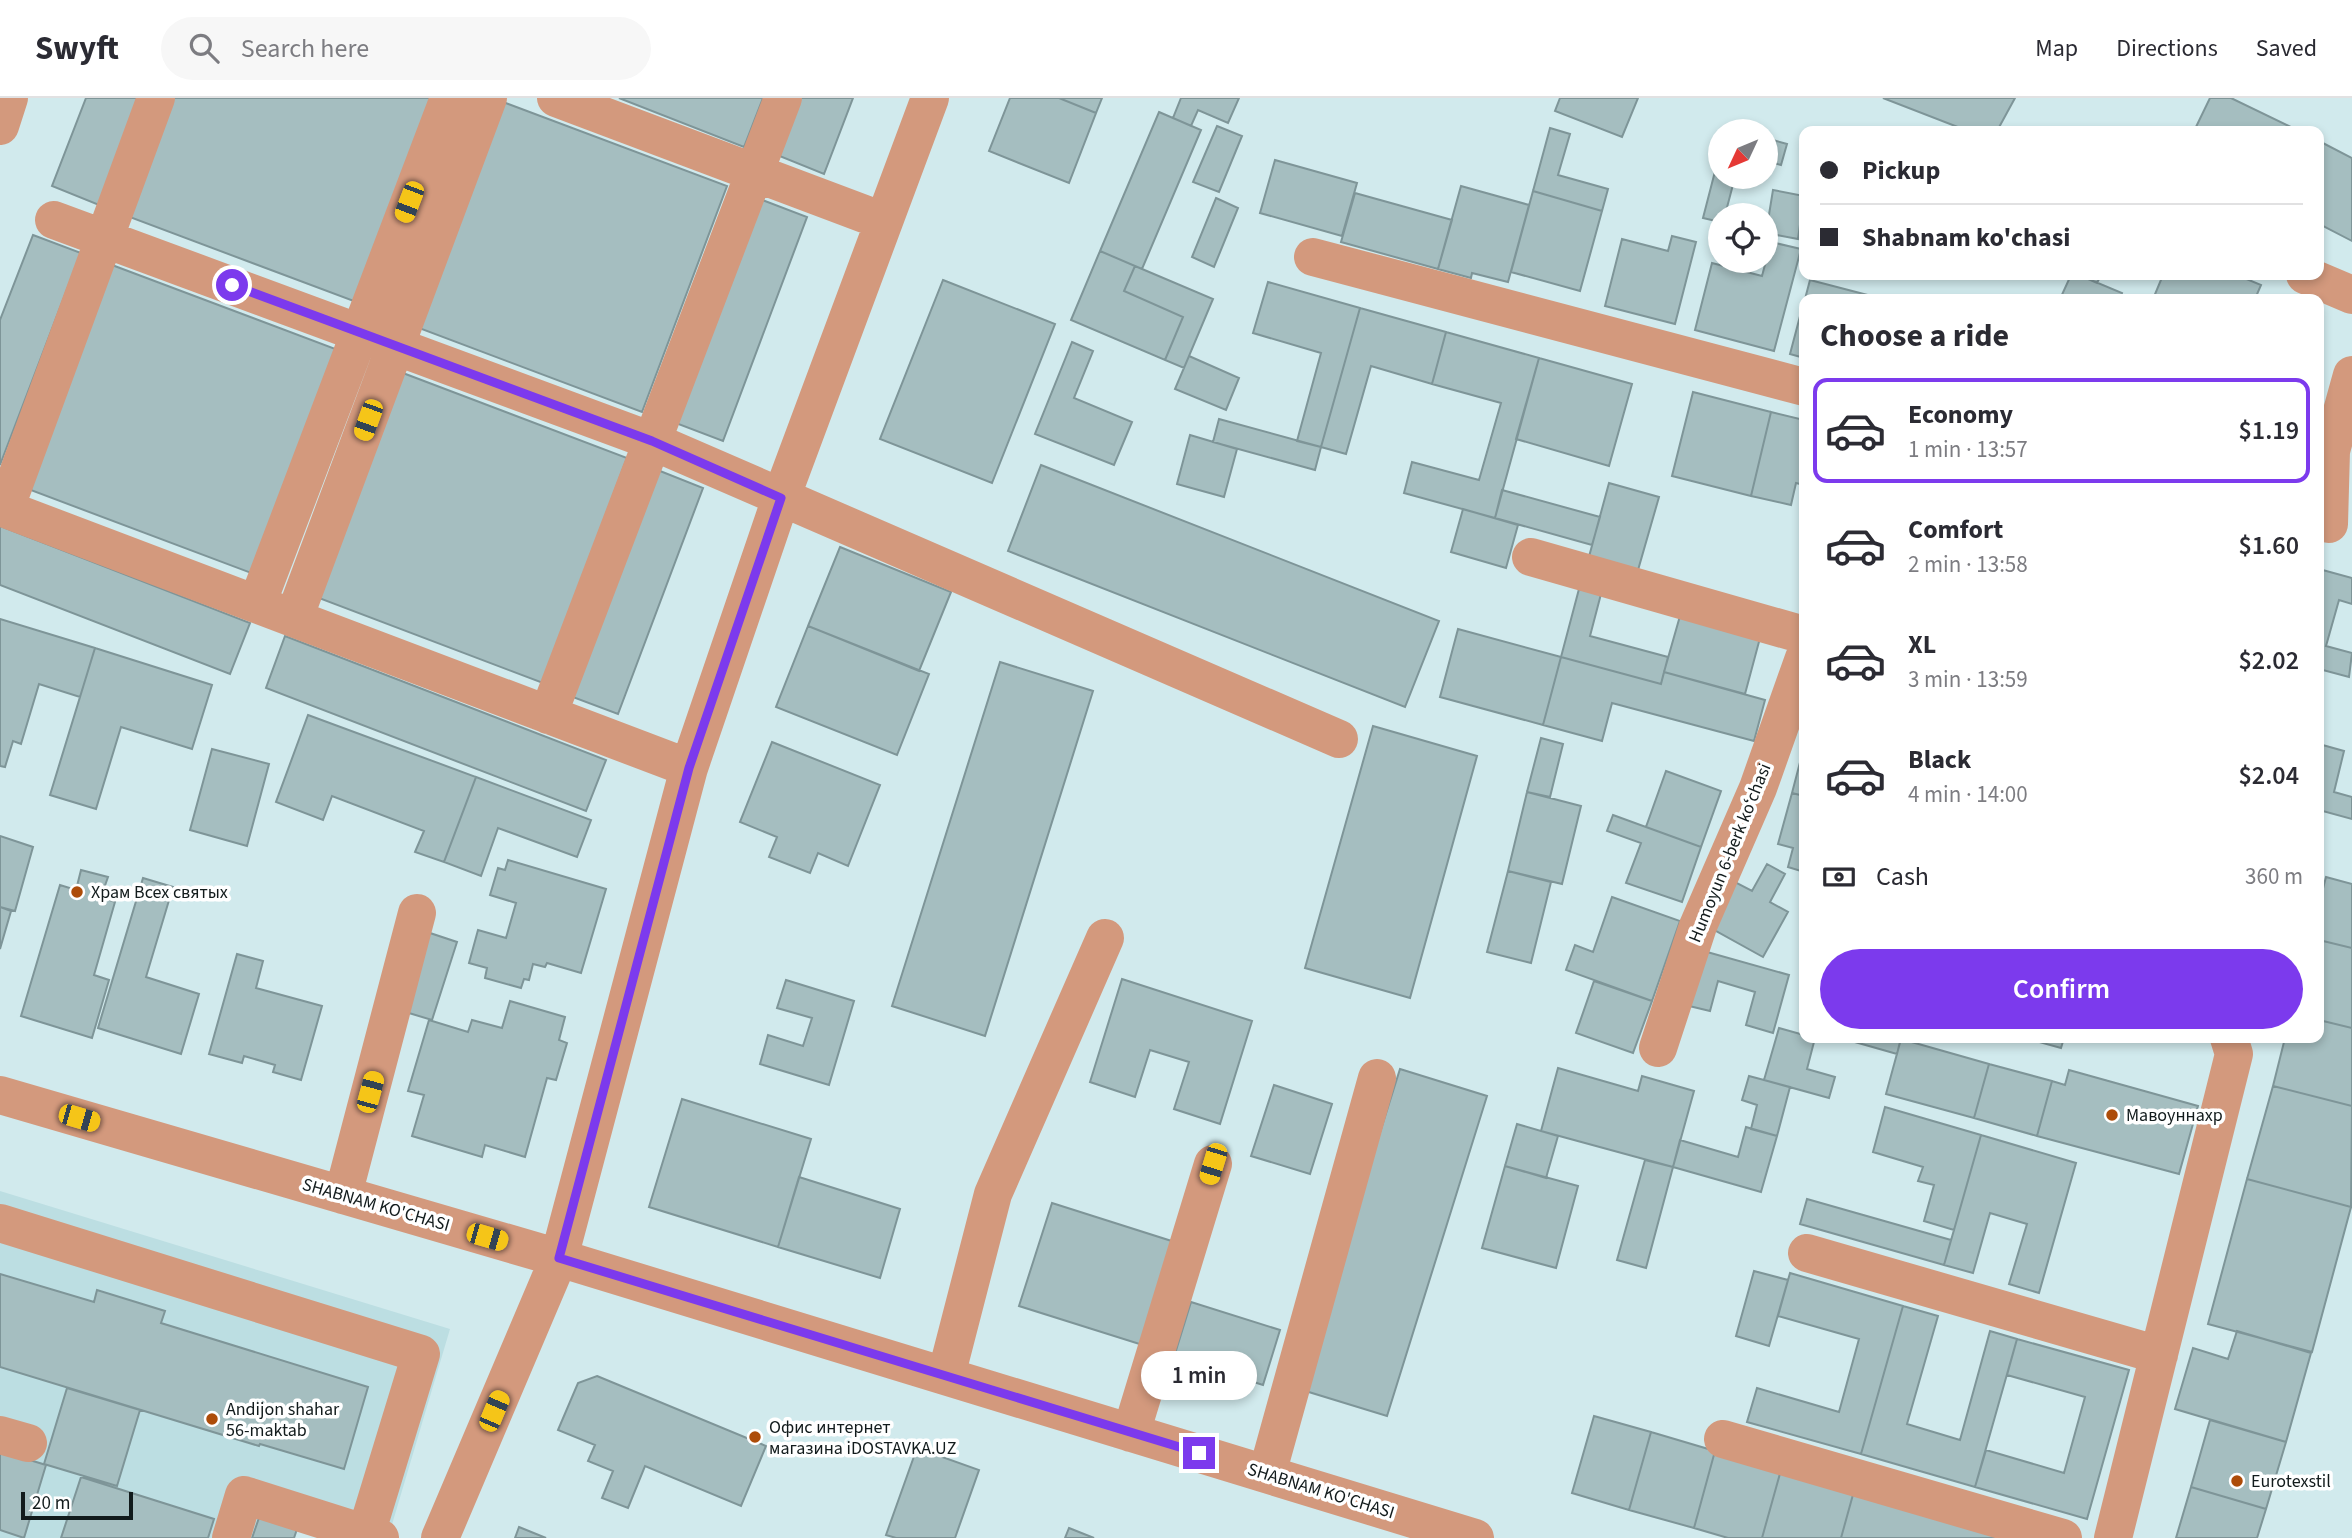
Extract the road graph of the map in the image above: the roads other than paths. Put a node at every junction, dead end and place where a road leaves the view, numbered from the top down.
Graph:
1 (9, 98) edge
2 (156, 98) edge
3 (449, 98) edge
4 (488, 98) edge
5 (556, 98) edge
6 (783, 98) edge
7 (930, 98) edge
8 (0, 126) edge
9 (754, 172) junction
10 (54, 220) dead end
11 (883, 221) junction
12 (103, 238) junction
13 (1313, 257) dead end
14 (2317, 280) edge
15 (2352, 295) edge
16 (360, 332) junction
17 (395, 346) junction
18 (2352, 375) edge
19 (1799, 386) edge
20 (652, 441) junction
21 (781, 498) junction
22 (2, 508) edge
23 (2333, 525) edge
24 (1531, 557) dead end
25 (257, 604) junction
26 (294, 618) junction
27 (1799, 634) edge
28 (1799, 672) edge
29 (548, 715) junction
30 (1339, 738) dead end
31 (689, 768) junction
32 (417, 913) dead end
33 (1105, 938) dead end
34 (2231, 1043) edge
35 (1658, 1048) dead end
36 (1377, 1078) dead end
37 (0, 1095) edge
38 (1213, 1164) dead end
39 (343, 1195) junction
40 (0, 1223) edge
41 (1807, 1253) dead end
42 (559, 1258) junction
43 (2159, 1355) junction
44 (946, 1376) junction
45 (1131, 1433) junction
46 (1723, 1439) dead end
47 (1267, 1474) junction
48 (373, 1536) edge
49 (231, 1538) edge
50 (440, 1538) edge
51 (1475, 1538) edge
52 (2063, 1538) edge
53 (2113, 1538) edge

1 - 8 street
2 - 12 street
3 - 16 street
4 - 17 street
5 - 9 street
6 - 9 street
7 - 11 street
9 - 11 street
9 - 20 street
10 - 12 street
11 - 21 street
12 - 16 street
12 - 22 street
13 - 19 street
14 - 15 street
16 - 17 street
16 - 25 street
17 - 20 street
17 - 26 street
18 - 23 street
20 - 21 street
20 - 29 street
21 - 30 street
21 - 31 street
22 - 25 street
24 - 27 street
25 - 26 street
26 - 29 street
28 - 35 street, Humoyun 6-berk koʻchasi
29 - 31 street
31 - 42 street
32 - 39 street
33 - 44 street
34 - 43 street
36 - 47 street
37 - 39 street, SHABNAM KO'CHASI
38 - 45 street
39 - 42 street, SHABNAM KO'CHASI
40 - 48 street
41 - 43 street
42 - 44 street, SHABNAM KO'CHASI
42 - 50 street
43 - 53 street
44 - 45 street, SHABNAM KO'CHASI
45 - 47 street, SHABNAM KO'CHASI
46 - 52 street
47 - 51 street, SHABNAM KO'CHASI
48 - 49 street

